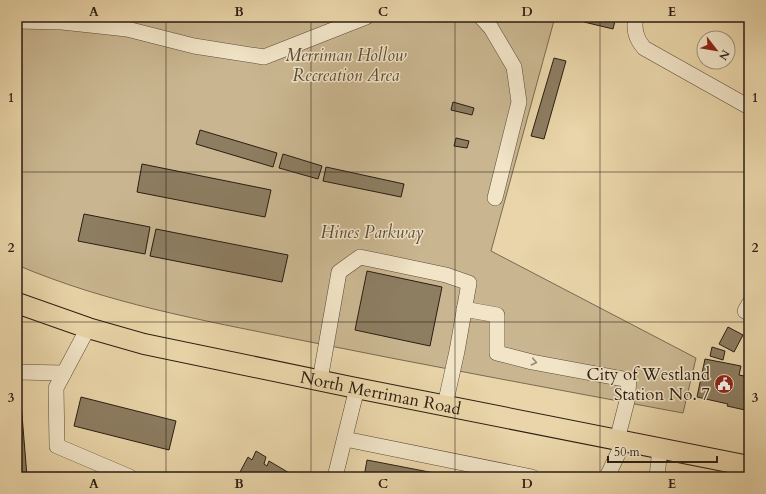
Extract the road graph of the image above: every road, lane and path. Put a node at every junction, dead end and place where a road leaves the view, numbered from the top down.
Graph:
1 (366, 17) edge
2 (482, 17) edge
3 (636, 17) edge
4 (17, 21) edge
5 (749, 107) edge
6 (494, 198) dead end
7 (17, 303) edge
8 (464, 309) junction
9 (88, 328) junction
10 (17, 372) edge
11 (64, 373) junction
12 (320, 380) junction
13 (357, 388) junction
14 (445, 406) junction
15 (345, 439) junction
16 (620, 440) junction
17 (660, 448) junction
18 (749, 466) edge
19 (130, 477) edge
20 (335, 477) edge
21 (532, 477) edge
22 (607, 477) edge
23 (657, 477) edge

1 - 4 street
2 - 6 street
3 - 5 street
7 - 9 main road, North Merriman Road
8 - 12 street
8 - 14 street
8 -> 16 street
9 - 11 street
9 - 12 main road, North Merriman Road
10 - 11 street
11 - 19 street
12 - 13 main road, North Merriman Road
13 - 14 main road, North Merriman Road
13 - 15 street
14 - 16 main road, North Merriman Road
15 - 20 street
15 - 21 street
16 - 17 main road, North Merriman Road
16 - 22 street
17 - 18 main road, North Merriman Road
17 - 23 street

